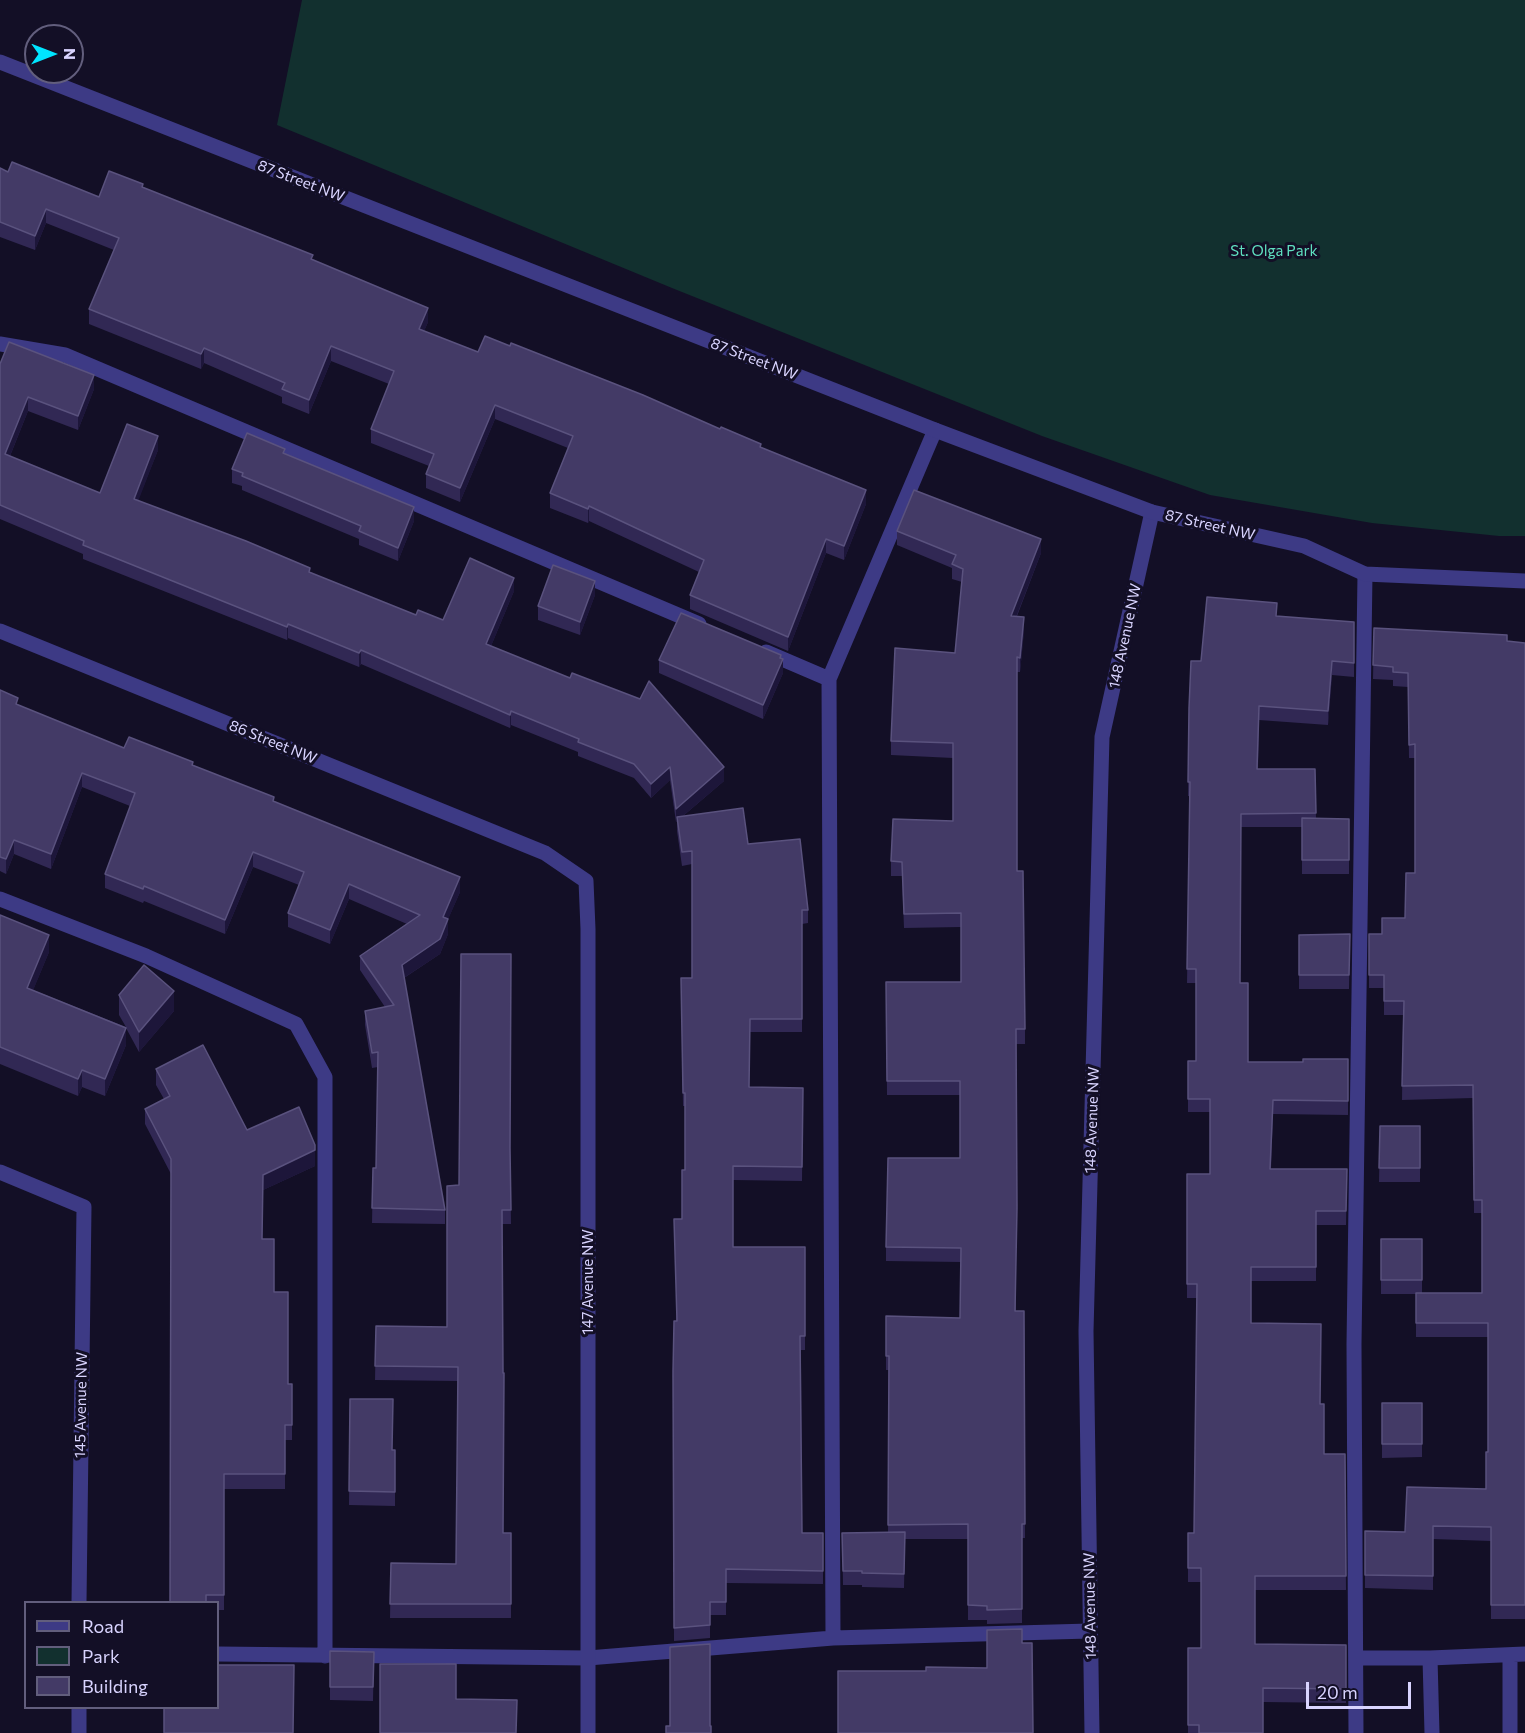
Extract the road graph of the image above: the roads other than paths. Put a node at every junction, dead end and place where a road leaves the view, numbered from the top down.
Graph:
1 (0, 62) edge
2 (0, 344) edge
3 (934, 430) junction
4 (1152, 512) junction
5 (1365, 574) junction
6 (1525, 581) edge
7 (709, 628) edge
8 (0, 631) edge
9 (753, 646) edge
10 (829, 679) junction
11 (545, 853) joint
12 (0, 899) edge
13 (0, 1172) edge
14 (80, 1601) edge
15 (1090, 1631) junction
16 (832, 1638) junction
17 (219, 1654) edge
18 (1517, 1655) edge
19 (325, 1656) junction
20 (588, 1658) junction
21 (1356, 1658) junction
22 (1430, 1658) junction
23 (79, 1709) edge
24 (79, 1733) edge
25 (588, 1733) edge
26 (1092, 1733) edge
27 (1356, 1733) edge
28 (1432, 1733) edge
29 (1510, 1733) edge

1 - 3 street, 87 Street NW
2 - 7 street
3 - 4 street, 87 Street NW
3 - 10 street
4 - 5 street, 87 Street NW
4 - 15 street, 148 Avenue NW
5 - 6 street, 87 Street NW
5 - 21 street
8 - 11 street, 86 Street NW
9 - 10 street
10 - 16 street
11 - 20 street, 147 Avenue NW
12 - 19 street
13 - 14 street, 145 Avenue NW
15 - 16 street
15 - 26 street, 148 Avenue NW
16 - 20 street
17 - 19 street
18 - 22 street
18 - 29 street
19 - 20 street
20 - 25 street, 147 Avenue NW
21 - 22 street
21 - 27 street
22 - 28 street
23 - 24 street

